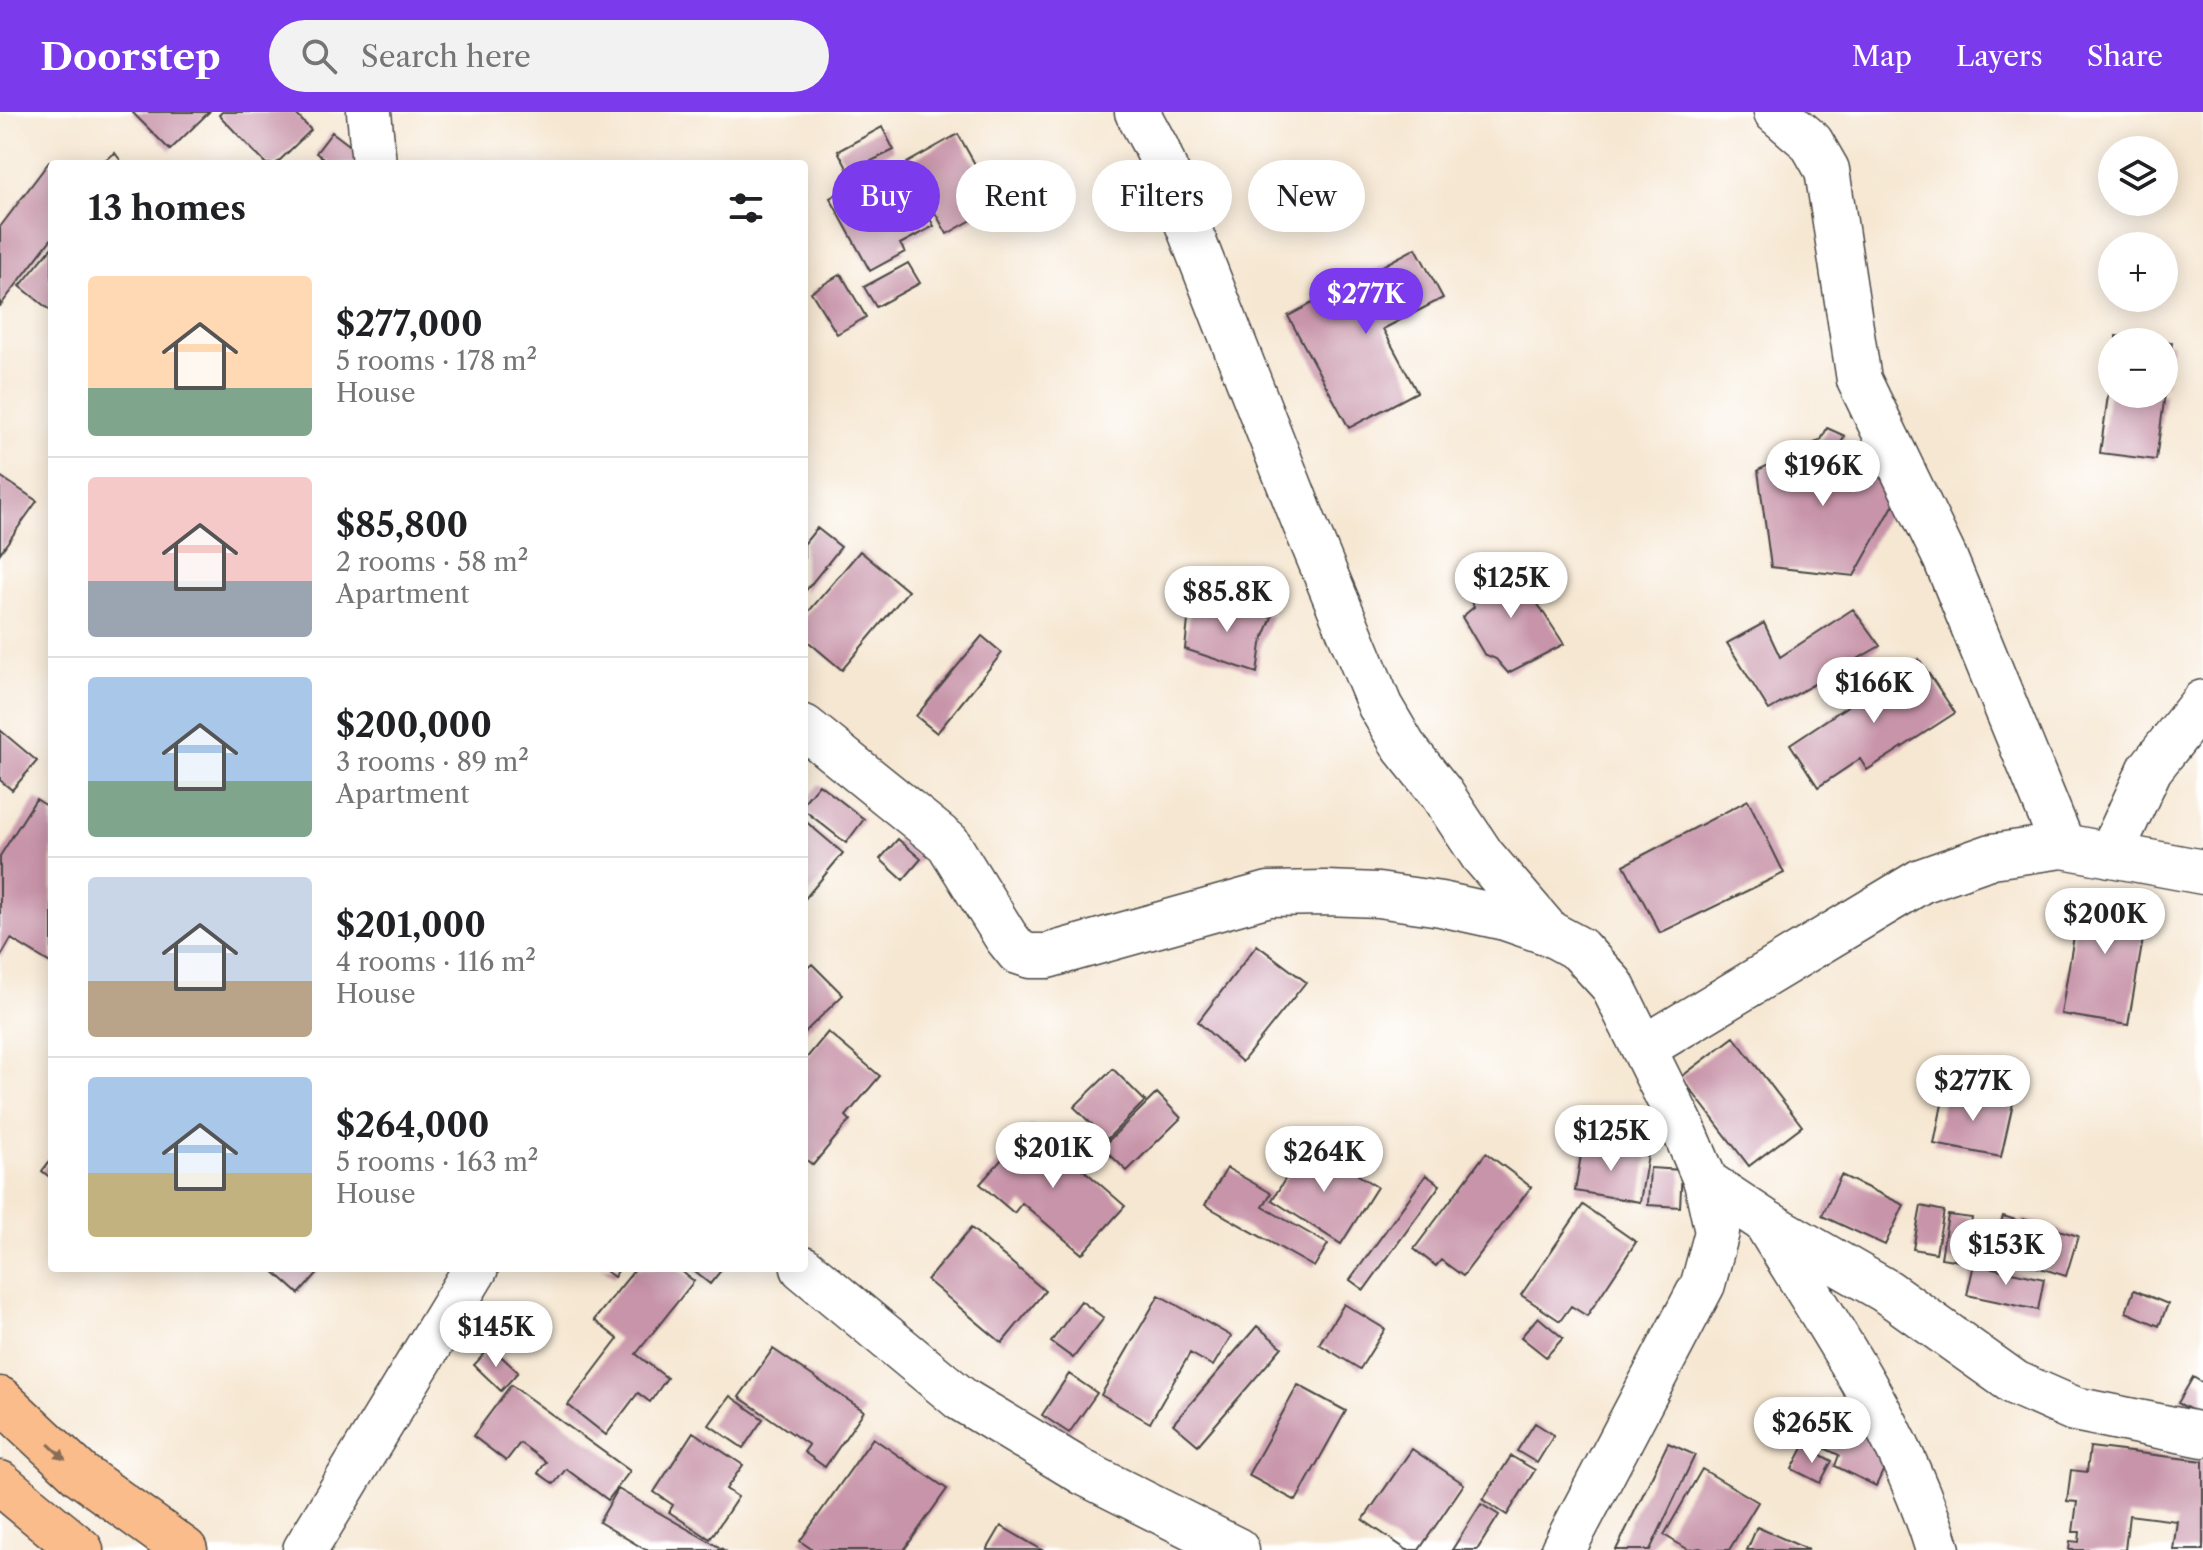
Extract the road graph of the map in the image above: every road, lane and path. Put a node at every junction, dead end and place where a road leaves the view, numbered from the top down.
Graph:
1 (369, 112) edge
2 (1137, 112) edge
3 (1776, 112) edge
4 (374, 160) edge
5 (2203, 702) edge
6 (808, 730) edge
7 (2063, 846) junction
8 (2110, 855) junction
9 (2203, 872) edge
10 (1551, 934) junction
11 (1644, 1048) junction
12 (1706, 1182) junction
13 (1766, 1222) junction
14 (474, 1272) edge
15 (808, 1272) edge
16 (0, 1399) edge
17 (2203, 1435) edge
18 (0, 1483) edge
19 (81, 1550) edge
20 (185, 1550) edge
21 (305, 1550) edge
22 (1237, 1550) edge
23 (1563, 1550) edge
24 (1938, 1550) edge

1 - 4 street
2 - 10 street
3 - 7 street
5 - 8 street
6 - 10 street
7 - 8 street
7 - 11 street
8 - 9 street
10 - 11 street
11 - 12 street
12 - 13 street
12 - 23 street
13 - 17 street
13 - 24 street
14 - 21 street
15 - 22 street
16 -> 20 highway
18 - 19 highway

